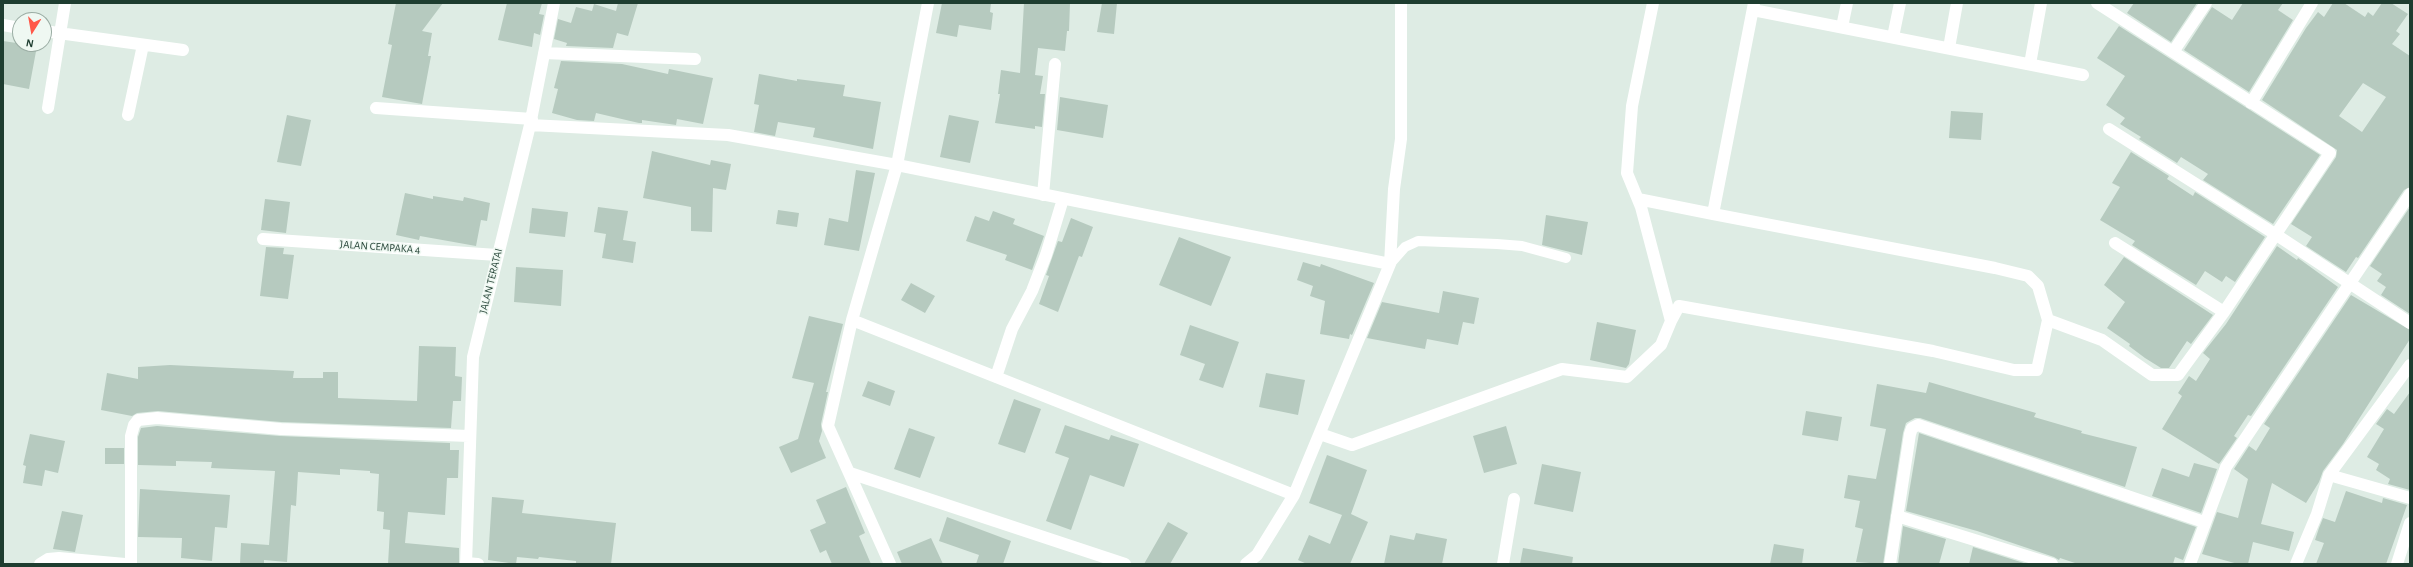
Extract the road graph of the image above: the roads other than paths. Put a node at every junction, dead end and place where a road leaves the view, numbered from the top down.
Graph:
1 (65, 3) edge
2 (554, 3) edge
3 (928, 3) edge
4 (1401, 3) edge
5 (1653, 3) edge
6 (1847, 3) edge
7 (1900, 3) edge
8 (1957, 3) edge
9 (2041, 3) edge
10 (2098, 3) edge
11 (2206, 3) edge
12 (2312, 3) edge
13 (1753, 6) edge
14 (1842, 27) junction
15 (52, 32) edge
16 (60, 33) junction
17 (1893, 37) junction
18 (143, 45) junction
19 (1949, 48) junction
20 (183, 50) dead end
21 (544, 52) junction
22 (2173, 52) junction
23 (695, 59) dead end
24 (1055, 64) dead end
25 (2030, 64) junction
26 (2083, 75) dead end
27 (2251, 103) junction
28 (48, 108) dead end
29 (376, 108) dead end
30 (128, 115) dead end
31 (531, 122) junction
32 (2108, 129) dead end
33 (897, 165) junction
34 (2410, 194) edge
35 (1043, 195) junction
36 (1063, 199) junction
37 (1638, 199) junction
38 (1713, 214) junction
39 (2275, 234) junction
40 (263, 239) dead end
41 (2115, 242) dead end
42 (497, 256) junction
43 (1566, 258) dead end
44 (1390, 264) junction
45 (2350, 285) junction
46 (2224, 312) junction
47 (852, 320) junction
48 (2048, 320) junction
49 (1671, 321) junction
50 (2410, 323) edge
51 (2410, 365) edge
52 (996, 377) junction
53 (1320, 434) junction
54 (469, 436) junction
55 (850, 473) junction
56 (2329, 475) junction
57 (1294, 494) junction
58 (2410, 498) edge
59 (1514, 499) dead end
60 (1897, 516) junction
61 (2204, 522) junction
62 (2410, 523) edge
63 (466, 563) edge
64 (40, 564) edge
65 (125, 564) edge
66 (131, 564) edge
67 (478, 564) edge
68 (890, 564) edge
69 (1125, 564) edge
70 (1246, 564) edge
71 (1503, 564) edge
72 (1890, 564) edge
73 (2052, 564) edge
74 (2190, 564) edge
75 (2296, 564) edge
76 (2397, 564) edge

1 - 16 street
2 - 21 street, JALAN TERATAI
3 - 33 street
4 - 44 street
5 - 37 street
6 - 14 street
7 - 17 street
8 - 19 street
9 - 25 street
10 - 22 street
11 - 22 street
12 - 27 street
13 - 14 street
13 - 38 street
14 - 17 street
15 - 16 street
16 - 18 street
16 - 28 street
17 - 19 street
18 - 20 street
18 - 30 street
19 - 25 street
21 - 23 street
21 - 31 street, JALAN TERATAI
22 - 27 street
24 - 35 street
25 - 26 street
27 - 39 street
29 - 31 street
31 - 33 street
31 - 42 street, JALAN TERATAI
32 - 39 street
33 - 35 street
33 - 47 street
34 - 45 street
35 - 36 street
36 - 44 street
36 - 52 street
37 - 38 street
37 - 49 street
38 - 48 street
39 - 45 street
39 - 46 street
40 - 42 street, JALAN CEMPAKA 4
41 - 46 street
42 - 54 street, JALAN TERATAI
43 - 44 lane
44 - 53 street
45 - 50 street
45 - 61 street
46 - 48 street
47 - 52 street
47 - 55 street
48 - 49 street
49 - 53 street
51 - 56 street
52 - 57 street
53 - 57 street
54 - 63 street, JALAN TERATAI
54 - 66 street
55 - 68 street
55 - 69 street
56 - 58 street
56 - 75 street
57 - 70 street
59 - 71 street
60 - 61 street
60 - 72 street
60 - 73 street
61 - 74 street
62 - 76 street
63 - 67 street
64 - 65 street

